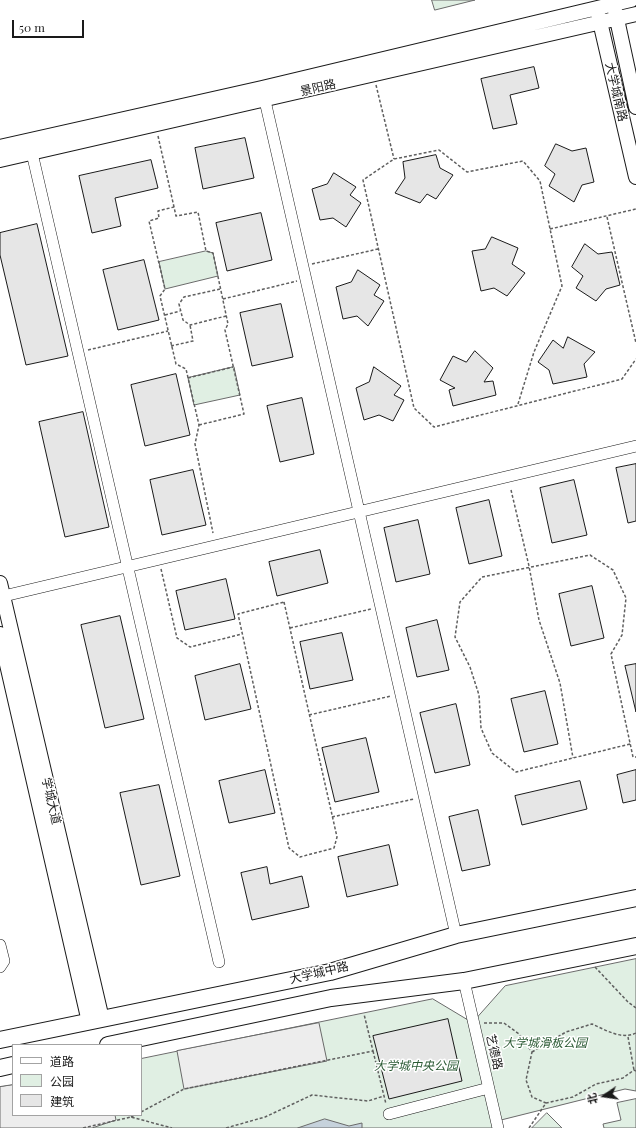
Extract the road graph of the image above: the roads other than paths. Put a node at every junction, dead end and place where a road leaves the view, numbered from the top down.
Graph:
1 (631, 0) edge
2 (613, 2) edge
3 (596, 4) edge
4 (636, 14) edge
5 (617, 18) junction
6 (600, 22) junction
7 (263, 94) junction
8 (636, 107) edge
9 (0, 147) edge
10 (32, 153) junction
11 (0, 160) edge
12 (636, 177) edge
13 (636, 446) edge
14 (359, 512) junction
15 (128, 567) junction
16 (1, 592) edge
17 (0, 634) edge
18 (636, 898) edge
19 (456, 935) junction
20 (0, 944) edge
21 (636, 946) edge
22 (219, 962) dead end
23 (0, 968) edge
24 (464, 981) junction
25 (96, 1021) junction
26 (0, 1040) edge
27 (113, 1044) edge
28 (12, 1065) edge
29 (0, 1068) edge
30 (485, 1089) dead end
31 (389, 1114) road end
32 (498, 1128) edge

1 - 2 main road, 景阳路
2 - 3 main road, 景阳路
2 - 5 main road, 大学城南路
3 - 6 main road, 大学城南路
3 - 7 main road, 景阳路
4 - 5 main road, 景阳路
5 - 6 main road, 景阳路
5 - 8 main road, 大学城南路
6 - 7 main road, 景阳路
6 - 12 main road, 大学城南路
7 - 9 main road, 景阳路
7 - 10 main road, 景阳路
7 - 14 street
10 - 11 main road, 景阳路
10 - 15 street
13 - 14 street
14 - 15 street
14 - 19 street
15 - 16 street
15 - 22 street
16 - 25 main road, 学城大道
17 - 25 main road, 学城大道
18 - 19 highway, 大学城中路
19 - 25 highway, 大学城中路
20 - 23 street
21 - 24 highway
24 - 27 highway
24 - 32 street, 艺德路
25 - 26 highway, 大学城中路
28 - 29 highway
30 - 31 street

